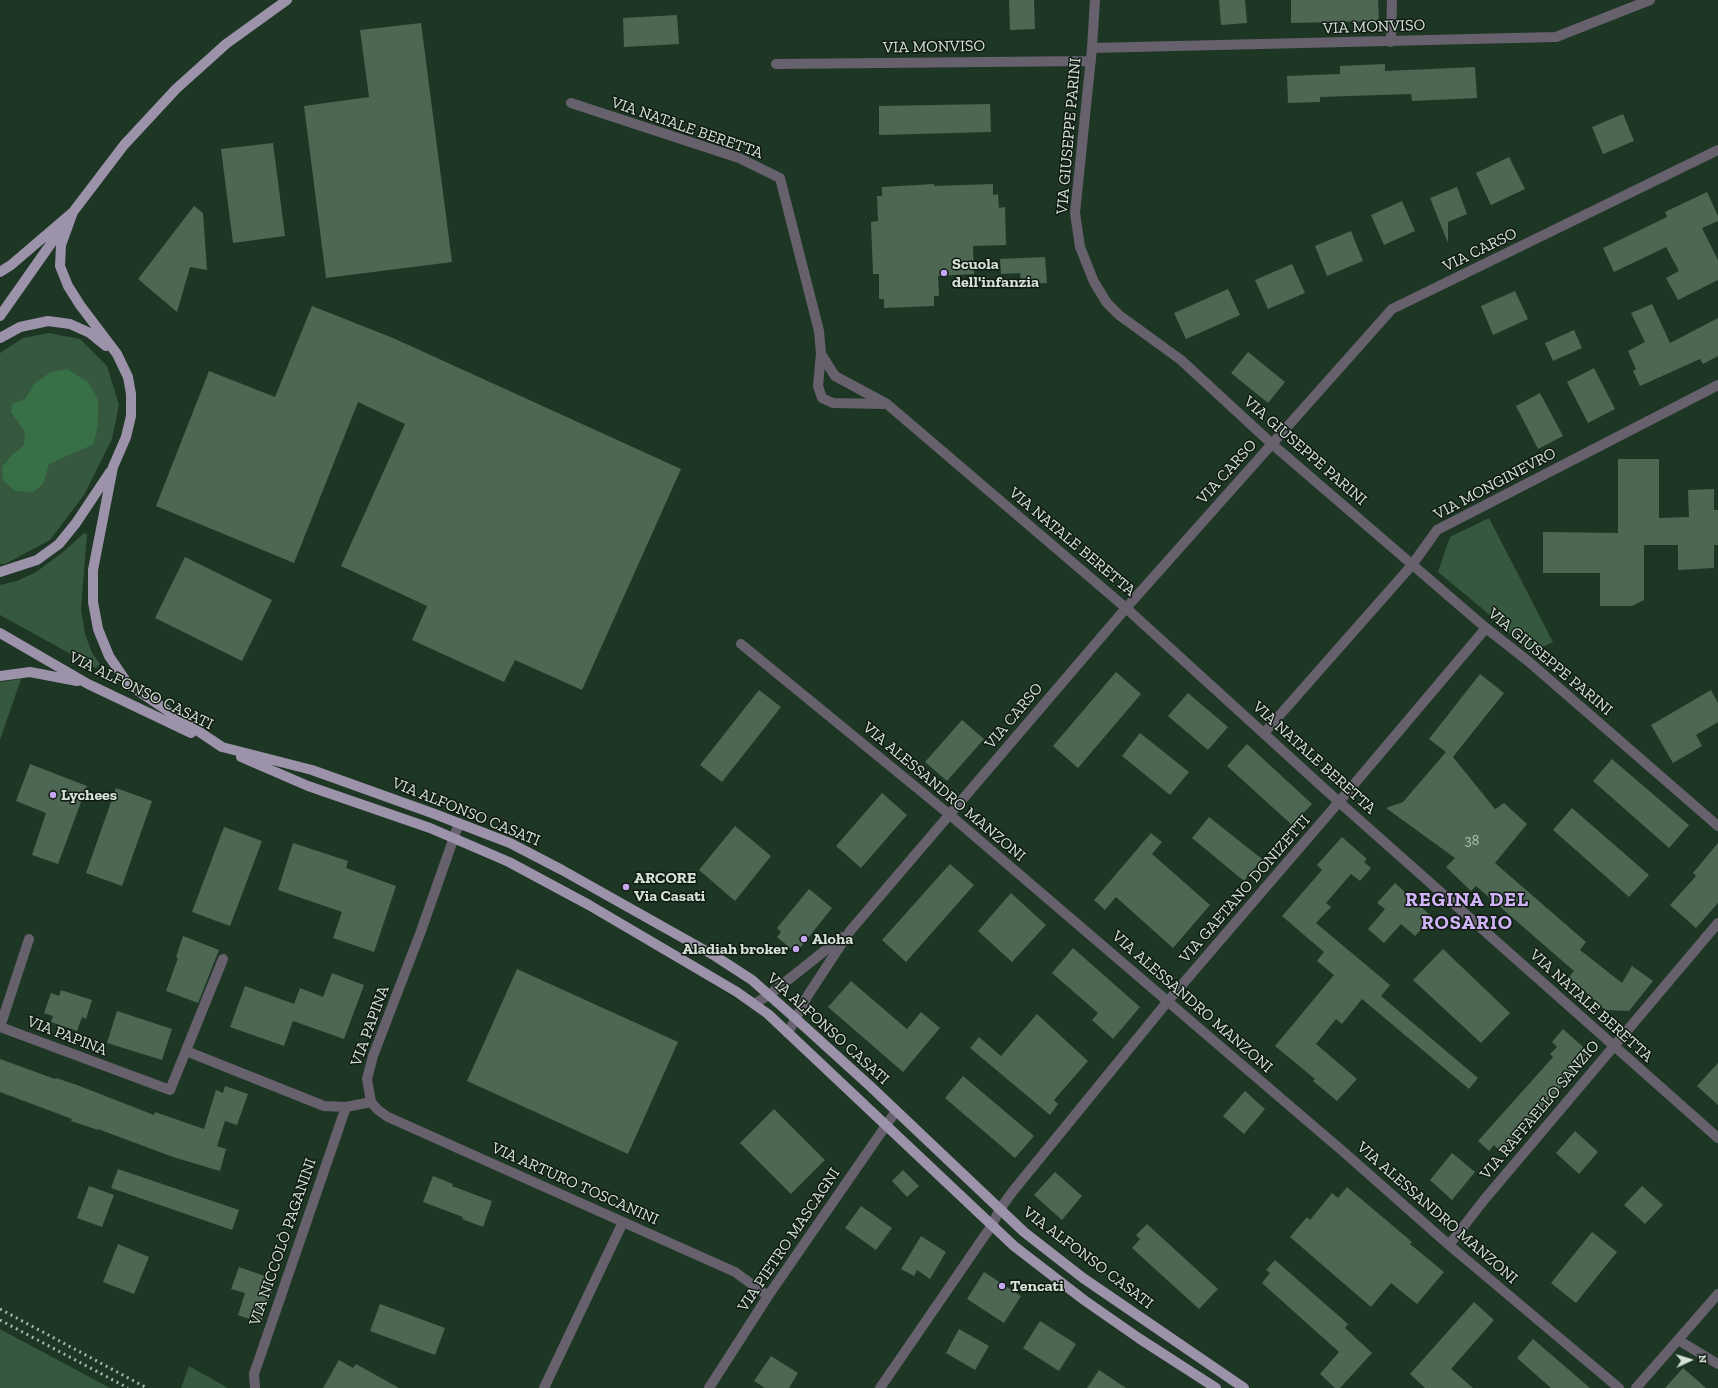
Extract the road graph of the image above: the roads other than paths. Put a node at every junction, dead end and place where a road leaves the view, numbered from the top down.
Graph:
1 (287, 0) edge
2 (1095, 0) edge
3 (1392, 0) edge
4 (1650, 0) edge
5 (1391, 42) junction
6 (1092, 48) junction
7 (1091, 61) junction
8 (776, 64) dead end
9 (572, 103) dead end
10 (1718, 150) edge
11 (73, 212) junction
12 (0, 272) edge
13 (0, 316) edge
14 (0, 338) edge
15 (117, 354) junction
16 (821, 354) junction
17 (1718, 385) edge
18 (886, 404) junction
19 (1272, 444) junction
20 (114, 467) junction
21 (1412, 565) junction
22 (0, 572) edge
23 (1126, 608) junction
24 (1486, 628) junction
25 (0, 633) edge
26 (741, 644) dead end
27 (0, 676) edge
28 (88, 684) junction
29 (1264, 733) junction
30 (222, 748) junction
31 (1339, 802) junction
32 (950, 815) junction
33 (460, 823) junction
34 (1718, 826) edge
35 (454, 838) junction
36 (1718, 923) edge
37 (850, 931) junction
38 (28, 939) dead end
39 (223, 959) dead end
40 (769, 995) junction
41 (1168, 1001) junction
42 (754, 1004) junction
43 (795, 1018) junction
44 (788, 1033) junction
45 (1614, 1046) junction
46 (186, 1051) junction
47 (371, 1102) junction
48 (346, 1107) junction
49 (896, 1111) junction
50 (885, 1126) junction
51 (1718, 1138) edge
52 (1000, 1209) junction
53 (623, 1222) junction
54 (992, 1225) junction
55 (1449, 1245) junction
56 (1718, 1294) edge
57 (768, 1296) junction
58 (1678, 1340) junction
59 (1718, 1364) edge
60 (255, 1388) edge
61 (544, 1388) edge
62 (710, 1388) edge
63 (880, 1388) edge
64 (1216, 1388) edge
65 (1244, 1388) edge
66 (1619, 1388) edge
67 (1636, 1388) edge

1 - 11 main road
2 - 6 street, VIA GIUSEPPE PARINI
3 - 5 street
4 - 5 street, VIA MONVISO
5 - 6 street, VIA MONVISO
6 - 7 street, VIA GIUSEPPE PARINI
7 - 8 street, VIA MONVISO
7 - 19 street, VIA GIUSEPPE PARINI
9 - 16 street, VIA NATALE BERETTA
10 - 19 street, VIA CARSO
11 - 12 main road
11 - 13 main road
11 - 15 main road
14 - 15 main road
15 - 20 main road
16 - 18 street, VIA NATALE BERETTA
16 - 18 street, VIA NATALE BERETTA
17 - 21 street, VIA MONGINEVRO
18 - 23 street, VIA NATALE BERETTA
19 - 21 street, VIA GIUSEPPE PARINI
19 - 23 street, VIA CARSO
20 - 22 main road
20 - 30 main road
21 - 24 street, VIA GIUSEPPE PARINI
21 - 29 street, VIA MONGINEVRO
23 - 29 street, VIA NATALE BERETTA
23 - 32 street, VIA CARSO
24 - 31 street, VIA GAETANO DONIZETTI
24 - 34 street, VIA GIUSEPPE PARINI
25 - 28 main road, VIA ALFONSO CASATI
26 - 32 street, VIA ALESSANDRO MANZONI
27 - 28 main road
28 - 30 main road, VIA ALFONSO CASATI
29 - 31 street, VIA NATALE BERETTA
30 - 33 main road, VIA ALFONSO CASATI
30 - 35 main road, VIA ALFONSO CASATI
31 - 41 street, VIA GAETANO DONIZETTI
31 - 45 street, VIA NATALE BERETTA
32 - 37 street, VIA CARSO
32 - 41 street, VIA ALESSANDRO MANZONI
33 - 35 street, VIA PAPINA
33 - 40 main road, VIA ALFONSO CASATI
35 - 42 main road, VIA ALFONSO CASATI
35 - 47 street, VIA PAPINA
36 - 45 street, VIA RAFFAELLO SANZIO
37 - 40 street, VIA CARSO
37 - 43 street, VIA CARSO
38 - 46 street, VIA PAPINA
39 - 46 street, VIA PAPINA
40 - 42 street, VIA CARSO
40 - 43 main road, VIA ALFONSO CASATI
41 - 52 street, VIA GAETANO DONIZETTI
41 - 55 street, VIA ALESSANDRO MANZONI
42 - 44 main road, VIA ALFONSO CASATI
43 - 44 street, VIA CARSO
43 - 49 main road, VIA ALFONSO CASATI
44 - 50 main road, VIA ALFONSO CASATI
45 - 51 street, VIA NATALE BERETTA
45 - 55 street, VIA RAFFAELLO SANZIO
46 - 48 street
47 - 48 street
47 - 53 street, VIA ARTURO TOSCANINI
48 - 60 street, VIA NICCOLÒ PAGANINI
49 - 50 street, VIA PIETRO MASCAGNI
49 - 52 main road, VIA ALFONSO CASATI
50 - 54 main road, VIA ALFONSO CASATI
50 - 57 street, VIA PIETRO MASCAGNI
52 - 54 street, VIA GAETANO DONIZETTI
52 - 65 main road, VIA ALFONSO CASATI
53 - 57 street, VIA ARTURO TOSCANINI
53 - 61 street
54 - 63 street, VIA GAETANO DONIZETTI
54 - 64 main road, VIA ALFONSO CASATI
55 - 66 street, VIA ALESSANDRO MANZONI
56 - 58 street
57 - 62 street, VIA PIETRO MASCAGNI
58 - 59 street
58 - 67 street

